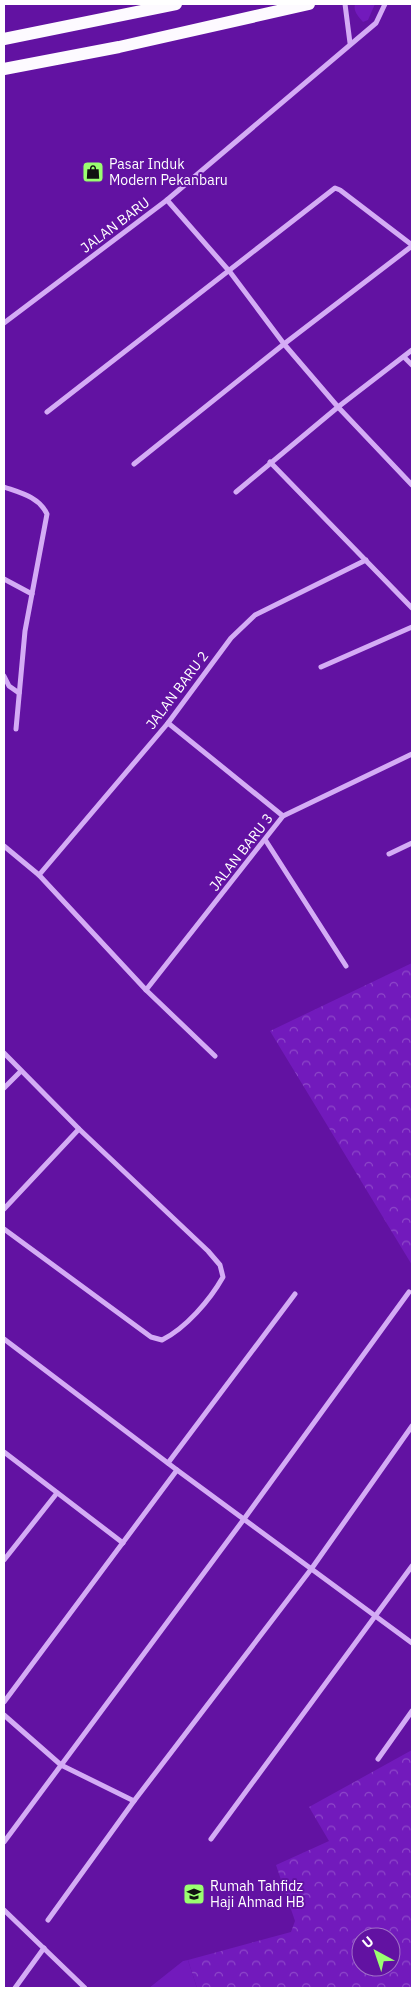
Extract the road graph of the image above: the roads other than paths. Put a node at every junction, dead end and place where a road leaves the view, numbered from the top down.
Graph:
1 (176, 4) edge
2 (309, 4) edge
3 (345, 4) edge
4 (385, 4) edge
5 (4, 40) edge
6 (350, 43) junction
7 (4, 69) edge
8 (167, 200) junction
9 (412, 246) edge
10 (230, 272) junction
11 (4, 323) edge
12 (284, 344) junction
13 (412, 350) edge
14 (404, 356) junction
15 (412, 365) edge
16 (338, 407) junction
17 (47, 412) dead end
18 (270, 462) junction
19 (134, 464) dead end
20 (412, 485) edge
21 (4, 487) edge
22 (236, 492) dead end
23 (366, 560) junction
24 (4, 579) edge
25 (32, 594) junction
26 (412, 608) edge
27 (412, 627) edge
28 (321, 667) dead end
29 (4, 676) edge
30 (19, 693) junction
31 (168, 724) junction
32 (16, 729) dead end
33 (412, 754) edge
34 (284, 816) junction
35 (266, 841) junction
36 (412, 843) edge
37 (4, 846) edge
38 (389, 854) dead end
39 (39, 875) junction
40 (346, 966) dead end
41 (146, 990) junction
42 (4, 1053) edge
43 (215, 1056) dead end
44 (21, 1071) junction
45 (4, 1088) edge
46 (79, 1130) junction
47 (4, 1209) edge
48 (4, 1229) edge
49 (409, 1292) dead end
50 (295, 1294) dead end
51 (4, 1339) edge
52 (412, 1426) edge
53 (4, 1452) edge
54 (168, 1463) junction
55 (177, 1470) junction
56 (57, 1493) junction
57 (244, 1519) junction
58 (123, 1543) junction
59 (4, 1560) edge
60 (412, 1566) edge
61 (312, 1568) junction
62 (376, 1615) junction
63 (412, 1643) edge
64 (4, 1702) edge
65 (412, 1711) edge
66 (4, 1715) edge
67 (378, 1759) dead end
68 (61, 1765) junction
69 (134, 1801) junction
70 (211, 1839) dead end
71 (4, 1842) edge
72 (4, 1910) edge
73 (48, 1920) dead end
74 (44, 1948) junction
75 (15, 1988) edge
76 (85, 1988) edge

1 - 5 main road
2 - 7 main road
3 - 6 street
4 - 6 street, JALAN BARU
6 - 8 street, JALAN BARU
8 - 10 street
8 - 11 street, JALAN BARU
9 - 10 street
9 - 12 street
10 - 12 street
10 - 17 street
12 - 16 street
12 - 19 street
13 - 14 street
14 - 15 street
14 - 16 street
16 - 18 street
16 - 20 street
18 - 22 street
18 - 23 street
21 - 25 street
23 - 26 street
23 - 31 street, JALAN BARU 2
24 - 25 street
25 - 30 street
27 - 28 street
29 - 30 street
30 - 32 street
31 - 34 street
31 - 39 street, JALAN BARU 2
33 - 34 street, JALAN BARU 3
34 - 35 street, JALAN BARU 3
35 - 40 street
35 - 41 street, JALAN BARU 3
36 - 38 street
37 - 39 street
39 - 41 street
41 - 43 street
42 - 44 street
44 - 45 street
44 - 46 street
46 - 47 street
46 - 48 street
49 - 57 street
50 - 54 street
51 - 54 street
52 - 61 street
53 - 56 street
54 - 55 street
55 - 57 street
55 - 58 street
56 - 58 street
56 - 59 street
57 - 61 street
57 - 68 street
58 - 64 street
60 - 62 street
61 - 62 street
61 - 69 street
62 - 63 street
62 - 70 street
65 - 67 street
66 - 68 street
68 - 69 street
68 - 71 street
69 - 73 street
72 - 74 street
74 - 75 street
74 - 76 street

